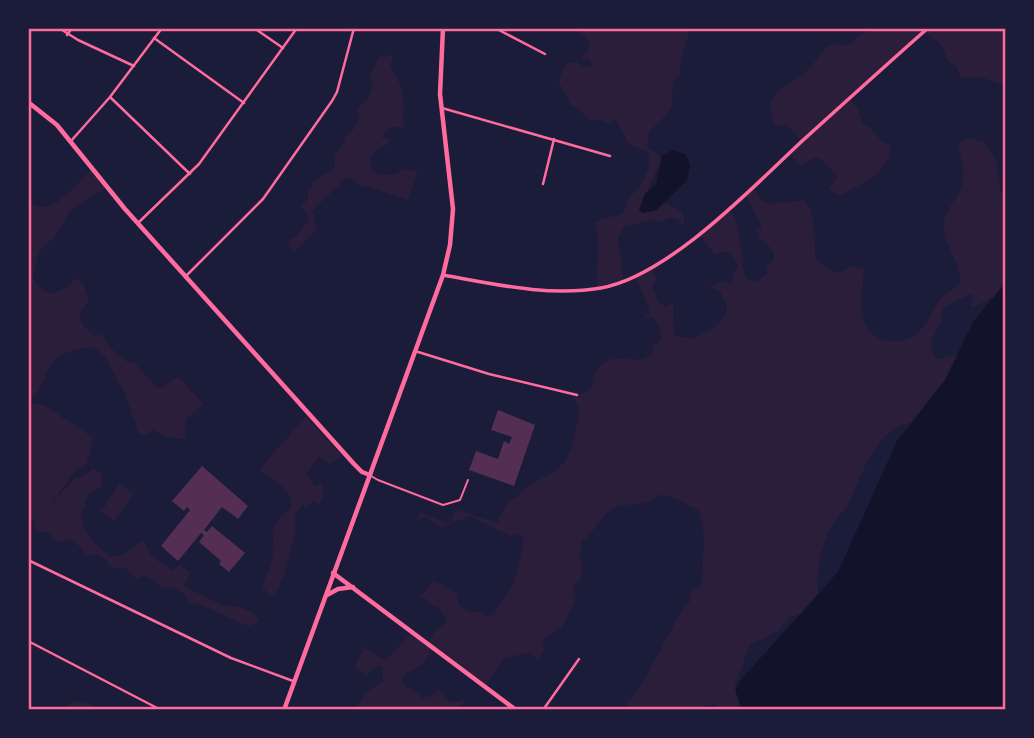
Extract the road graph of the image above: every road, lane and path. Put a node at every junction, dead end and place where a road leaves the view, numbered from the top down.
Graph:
1 (59, 28) edge
2 (72, 28) edge
3 (162, 28) edge
4 (254, 28) edge
5 (297, 28) edge
6 (354, 28) edge
7 (443, 28) edge
8 (496, 28) edge
9 (536, 28) edge
10 (928, 28) edge
11 (68, 35) junction
12 (154, 38) junction
13 (283, 48) junction
14 (545, 54) dead end
15 (134, 66) junction
16 (110, 97) junction
17 (28, 102) edge
18 (244, 103) junction
19 (442, 108) junction
20 (554, 139) junction
21 (71, 141) junction
22 (610, 156) dead end
23 (190, 174) junction
24 (542, 184) dead end
25 (138, 223) junction
26 (443, 275) junction
27 (185, 276) junction
28 (415, 351) junction
29 (577, 395) dead end
30 (370, 475) junction
31 (468, 480) dead end
32 (28, 560) edge
33 (334, 573) junction
34 (353, 587) junction
35 (326, 595) junction
36 (28, 641) edge
37 (579, 659) dead end
38 (293, 681) junction
39 (161, 710) edge
40 (284, 710) edge
41 (516, 710) edge
42 (543, 710) edge

1 - 11 street
2 - 11 street
3 - 12 street
4 - 13 street
5 - 13 street
6 - 27 street
7 - 19 main road
8 - 9 street
8 - 14 street
10 - 26 street
11 - 15 street
12 - 15 street
12 - 18 street
13 - 18 street
15 - 16 street
16 - 21 street
16 - 23 street
17 - 21 main road
18 - 23 street
19 - 20 street
19 - 26 main road
20 - 22 street
20 - 24 street
21 - 25 main road
23 - 25 street
25 - 27 main road
26 - 28 main road
27 - 30 main road
28 - 29 street
28 - 30 main road
30 - 31 lane
30 - 33 main road
32 - 38 street
33 - 34 main road
33 - 35 main road
34 - 35 main road
34 - 41 main road
35 - 38 main road
36 - 39 street
37 - 42 street
38 - 40 main road

